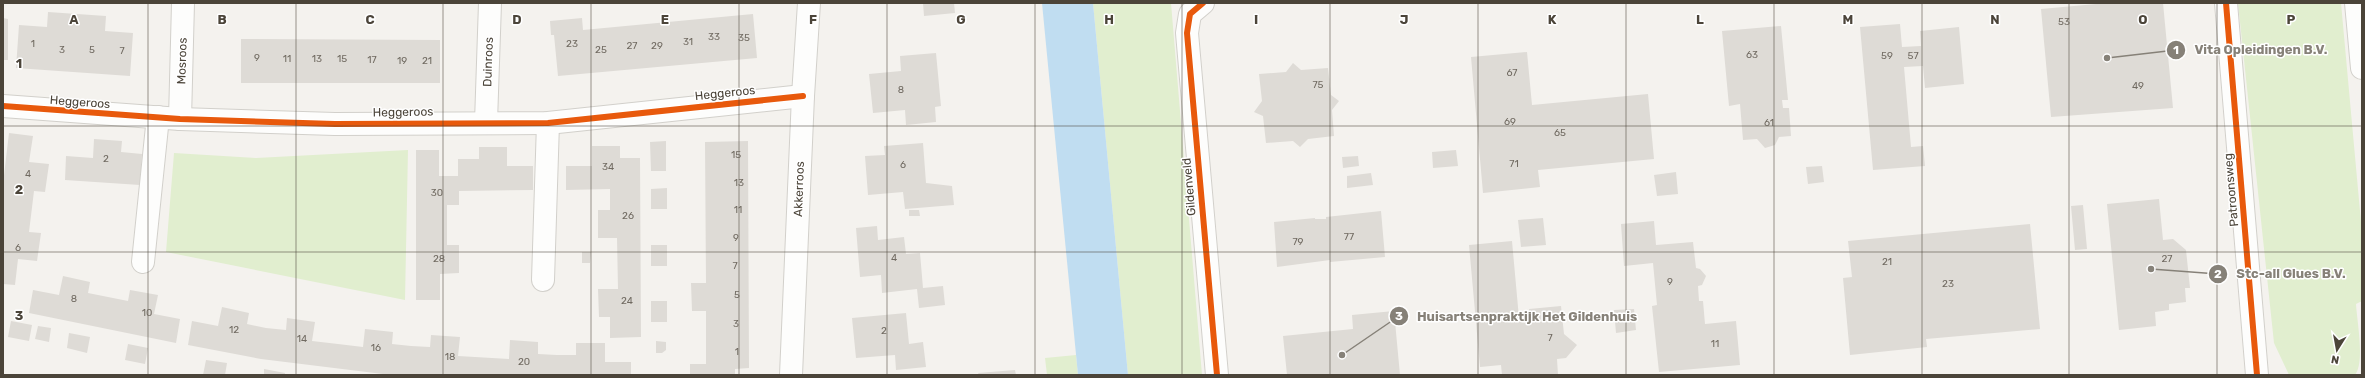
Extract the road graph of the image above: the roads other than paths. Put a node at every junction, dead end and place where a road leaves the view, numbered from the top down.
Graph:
1 (184, 3) edge
2 (490, 3) edge
3 (809, 3) edge
4 (1203, 3) edge
5 (2226, 3) edge
6 (2356, 3) edge
7 (2362, 68) edge
8 (803, 96) junction
9 (3, 106) edge
10 (158, 117) junction
11 (180, 119) junction
12 (486, 122) junction
13 (548, 123) junction
14 (143, 262) dead end
15 (543, 280) dead end
16 (791, 375) edge
17 (1218, 375) edge
18 (2257, 375) edge

1 - 11 street, Mosroos
2 - 12 street, Duinroos
3 - 8 street, Akkerroos
4 - 17 street, Gildenveld
5 - 18 street, Patroonsweg
6 - 7 street
8 - 13 street, Heggeroos
8 - 16 street, Akkerroos
9 - 10 street, Heggeroos
10 - 11 street, Heggeroos
10 - 14 street
11 - 12 street, Heggeroos
12 - 13 street, Heggeroos
13 - 15 street

